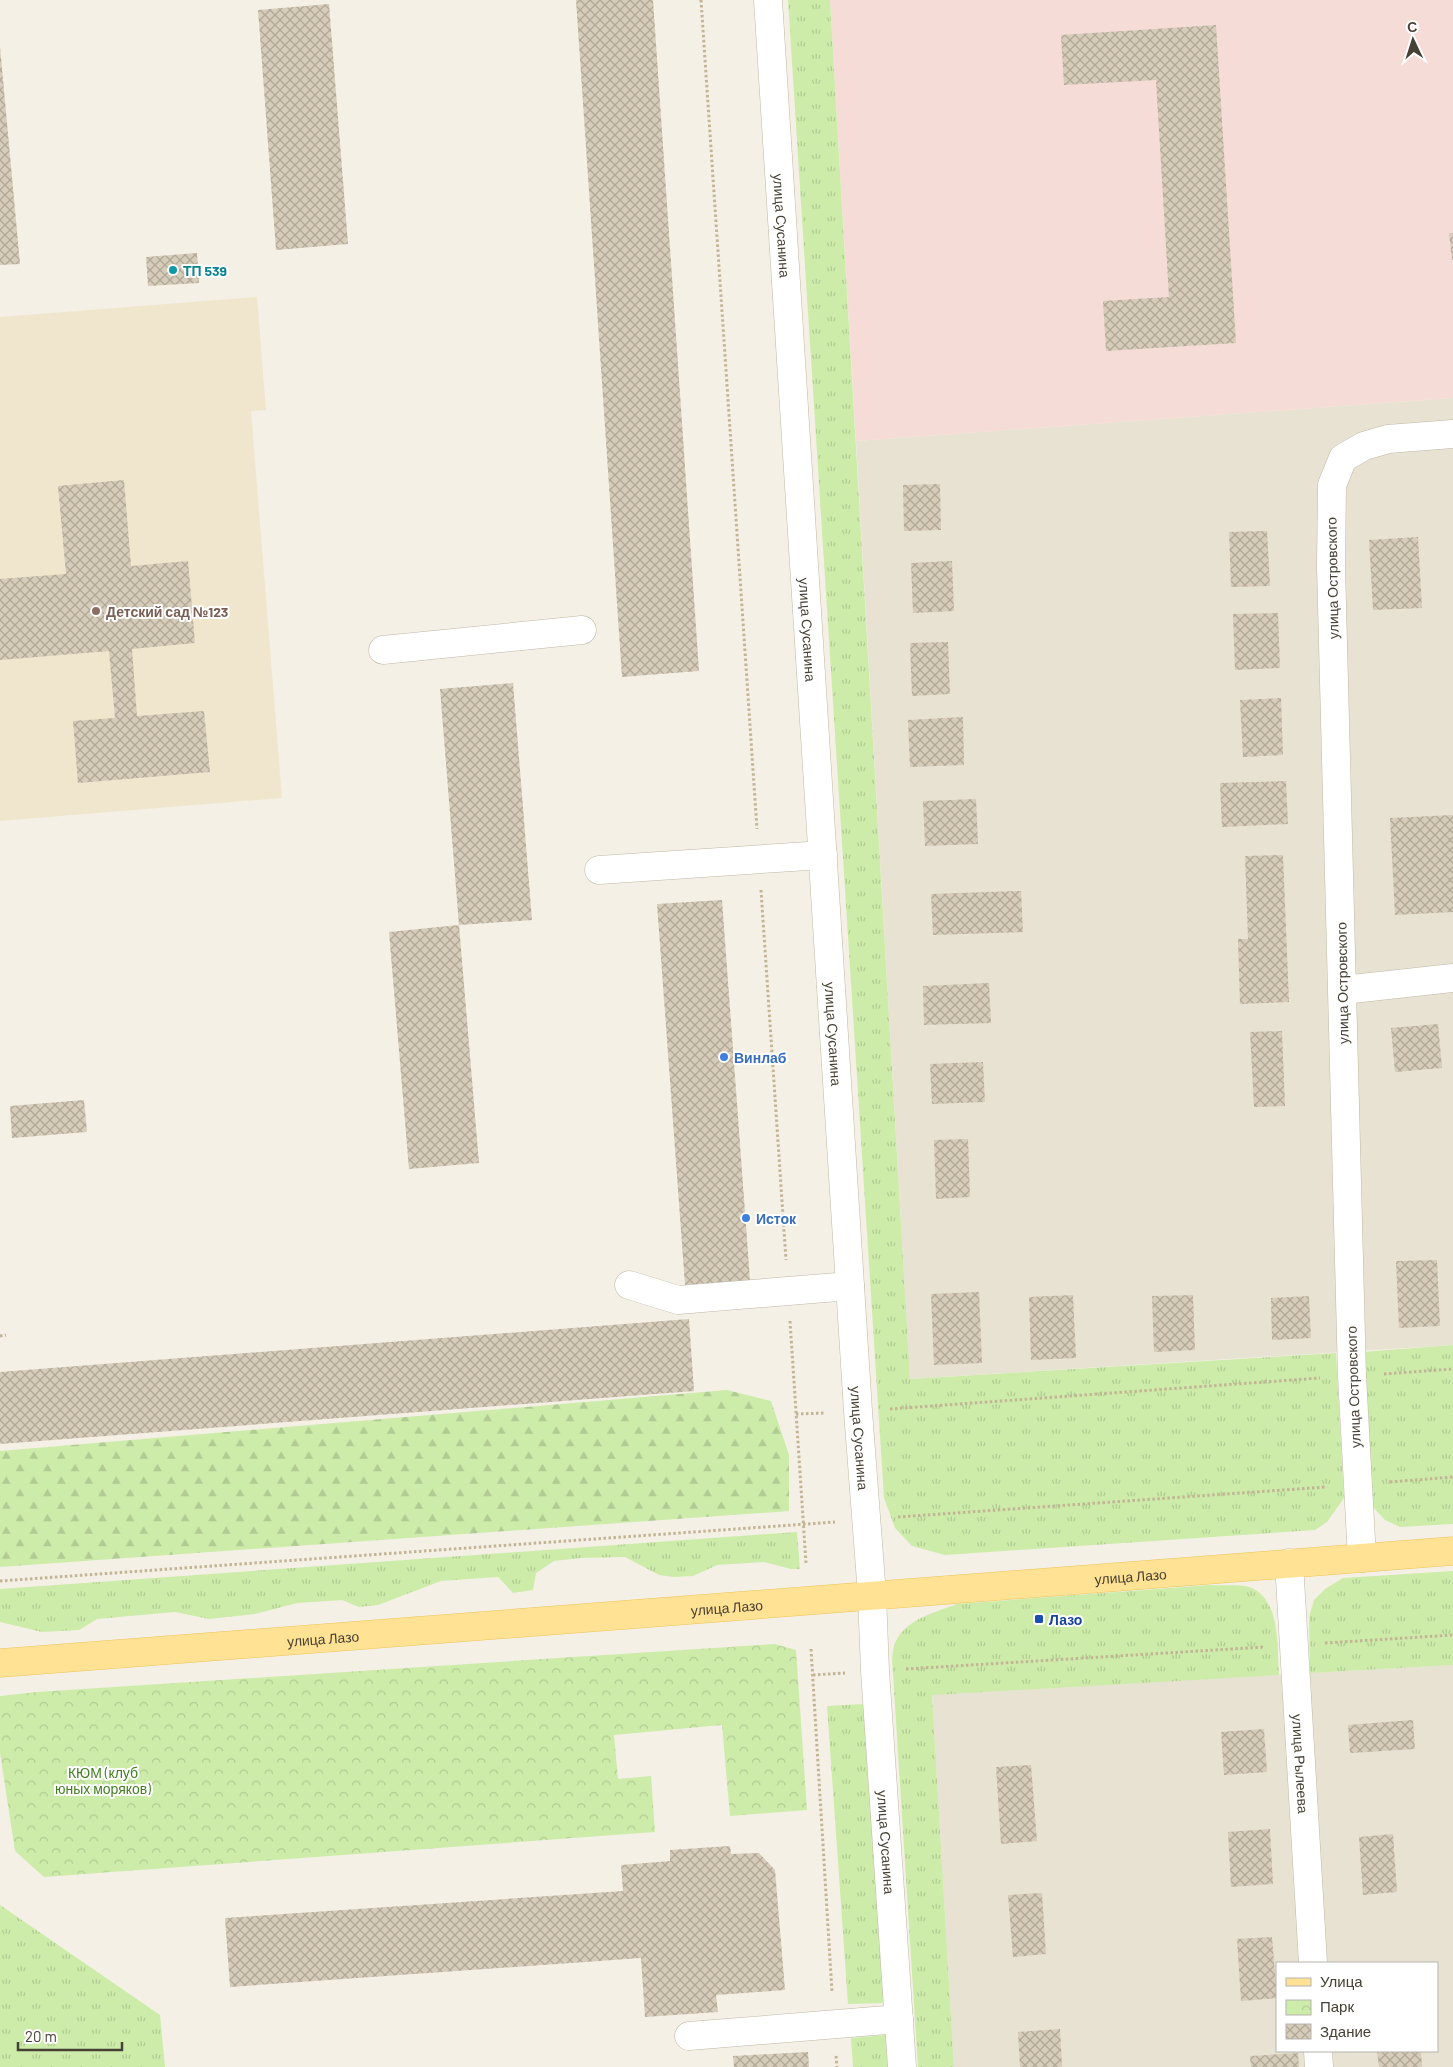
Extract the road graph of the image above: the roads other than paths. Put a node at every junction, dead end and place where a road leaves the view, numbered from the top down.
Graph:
1 (768, 0) edge
2 (1453, 434) edge
3 (582, 630) dead end
4 (383, 650) dead end
5 (822, 854) junction
6 (599, 870) dead end
7 (1453, 978) edge
8 (1343, 990) junction
9 (629, 1285) dead end
10 (850, 1286) junction
11 (1453, 1551) edge
12 (1362, 1558) junction
13 (1290, 1563) junction
14 (872, 1596) junction
15 (0, 1663) edge
16 (1313, 1962) edge
17 (899, 2019) junction
18 (689, 2036) dead end
19 (1318, 2052) edge
20 (902, 2067) edge
21 (1319, 2067) edge

1 - 5 street, улица Сусанина
2 - 8 street, улица Островского
3 - 4 street
5 - 6 street
5 - 10 street, улица Сусанина
7 - 8 street
8 - 12 street, улица Островского
9 - 10 street
10 - 14 street, улица Сусанина
11 - 12 main road, улица Лазо
12 - 13 main road, улица Лазо
13 - 14 main road, улица Лазо
13 - 16 street, улица Рылеева
14 - 15 main road, улица Лазо
14 - 17 street, улица Сусанина
17 - 18 street
17 - 20 street, улица Сусанина
19 - 21 street

